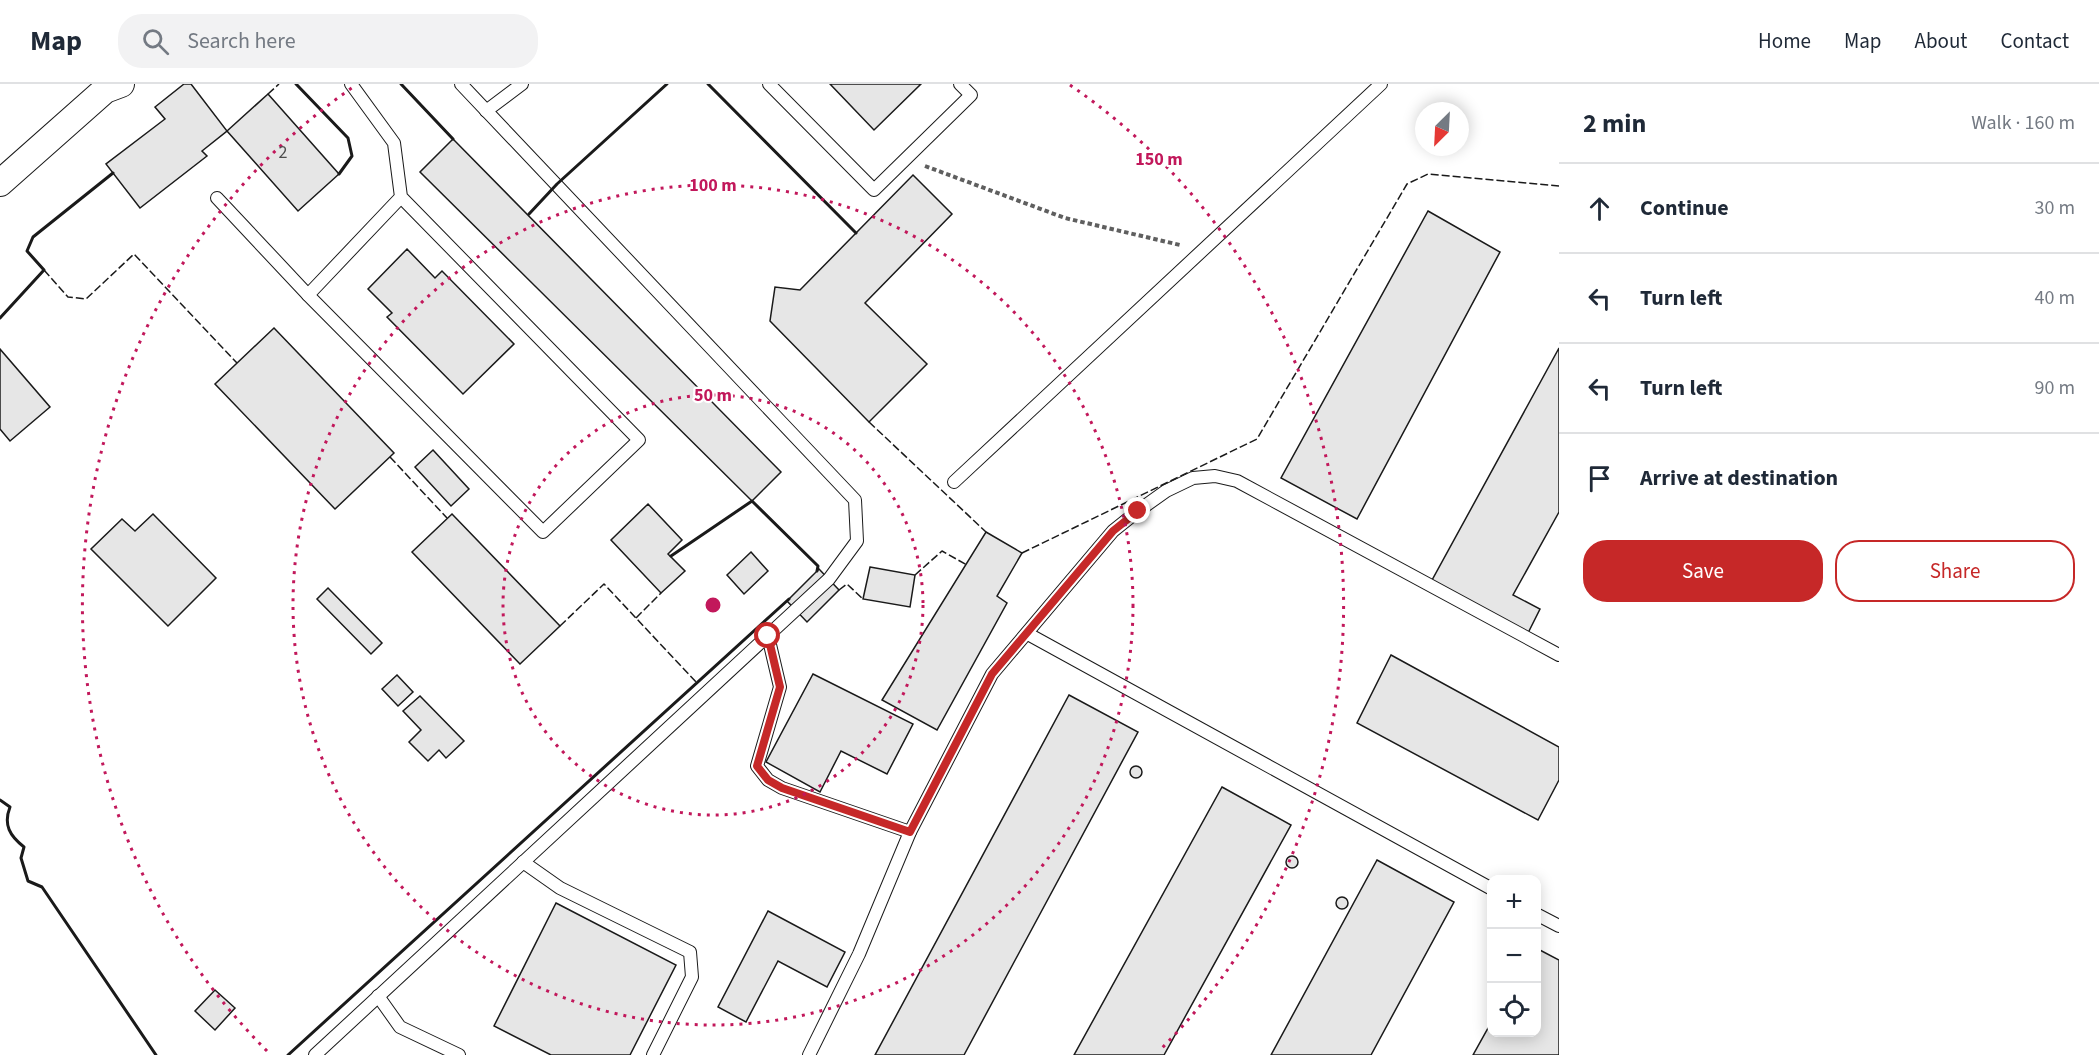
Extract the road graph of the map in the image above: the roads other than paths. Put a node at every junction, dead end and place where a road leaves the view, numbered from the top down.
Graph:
1 (351, 84) edge
2 (461, 84) edge
3 (522, 84) edge
4 (769, 84) edge
5 (960, 84) edge
6 (1381, 84) edge
7 (110, 86) edge
8 (486, 111) junction
9 (0, 183) edge
10 (401, 197) junction
11 (217, 198) dead end
12 (308, 295) junction
13 (954, 482) dead end
14 (1028, 634) junction
15 (768, 636) junction
16 (1559, 655) edge
17 (910, 832) junction
18 (523, 862) junction
19 (1487, 887) edge
20 (1541, 917) edge
21 (1559, 926) edge
22 (378, 996) junction
23 (315, 1055) edge
24 (459, 1055) edge
25 (652, 1055) edge
26 (809, 1055) edge

1 - 10 lane
2 - 8 lane
3 - 8 lane
4 - 5 lane
6 - 13 lane
7 - 9 street
8 - 15 lane
10 - 12 lane
10 - 12 lane
11 - 12 lane
14 - 16 lane
14 - 17 lane
14 - 19 lane
15 - 17 lane
15 - 18 lane
17 - 26 lane
18 - 22 lane
18 - 25 lane
20 - 21 lane
22 - 23 lane
22 - 24 lane

